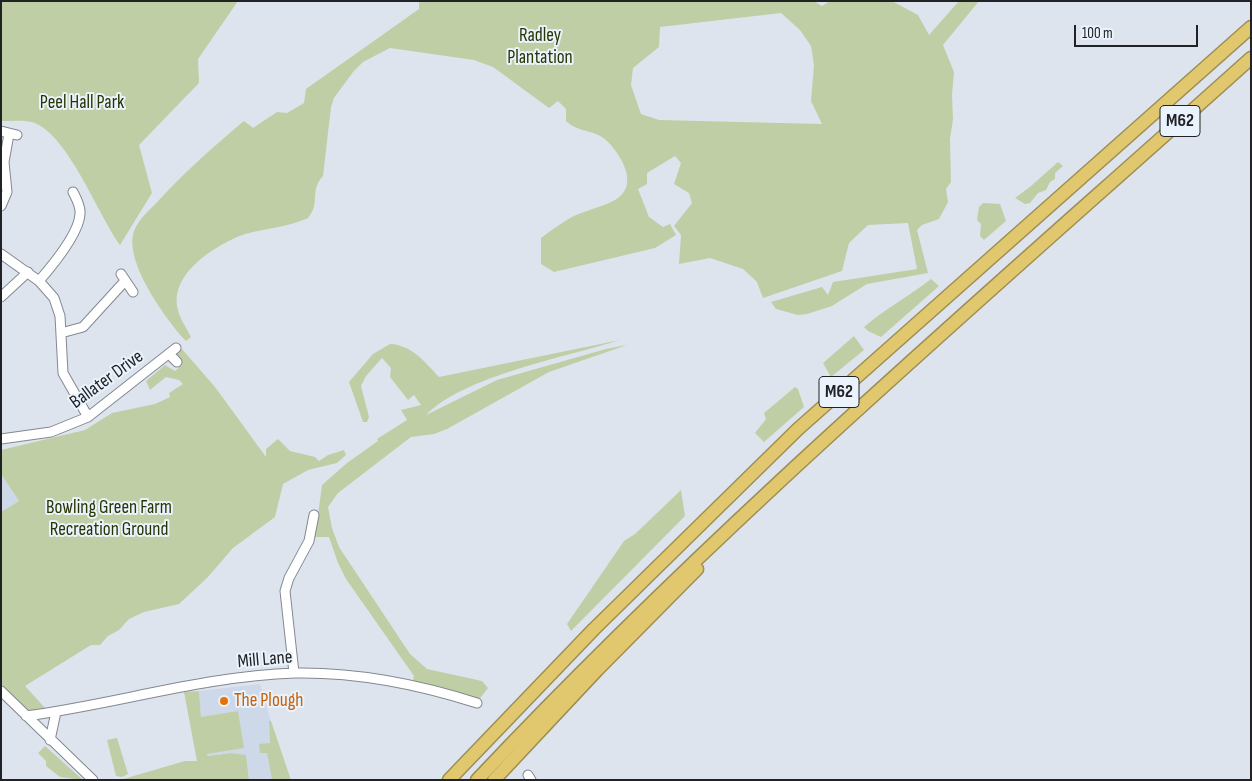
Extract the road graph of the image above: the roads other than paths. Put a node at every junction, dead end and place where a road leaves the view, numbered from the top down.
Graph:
1 (1251, 27) edge
2 (1251, 58) edge
3 (9, 133) edge
4 (73, 192) dead end
5 (1, 206) edge
6 (1, 254) edge
7 (28, 272) junction
8 (40, 281) junction
9 (133, 292) dead end
10 (1, 297) edge
11 (61, 333) junction
12 (177, 362) dead end
13 (88, 417) junction
14 (1, 440) edge
15 (812, 451) junction
16 (314, 515) dead end
17 (294, 673) junction
18 (1, 691) edge
19 (477, 703) dead end
20 (56, 712) junction
21 (26, 716) junction
22 (50, 740) junction
23 (93, 780) edge
24 (449, 780) edge
25 (477, 780) edge
26 (494, 780) edge

1 - 24 highway, M62
2 - 15 highway, M62
3 - 5 street
4 - 8 street
6 - 7 street
7 - 8 street
7 - 10 street
8 - 11 street
9 - 11 street
11 - 13 street
12 - 13 street, Ballater Drive
13 - 14 street, Ballater Drive
15 - 25 highway, M62
15 - 26 highway
16 - 17 street
17 - 19 street, Mill Lane
17 - 20 street, Mill Lane
18 - 21 street
20 - 21 street, Mill Lane
20 - 22 street
21 - 22 street
22 - 23 street

